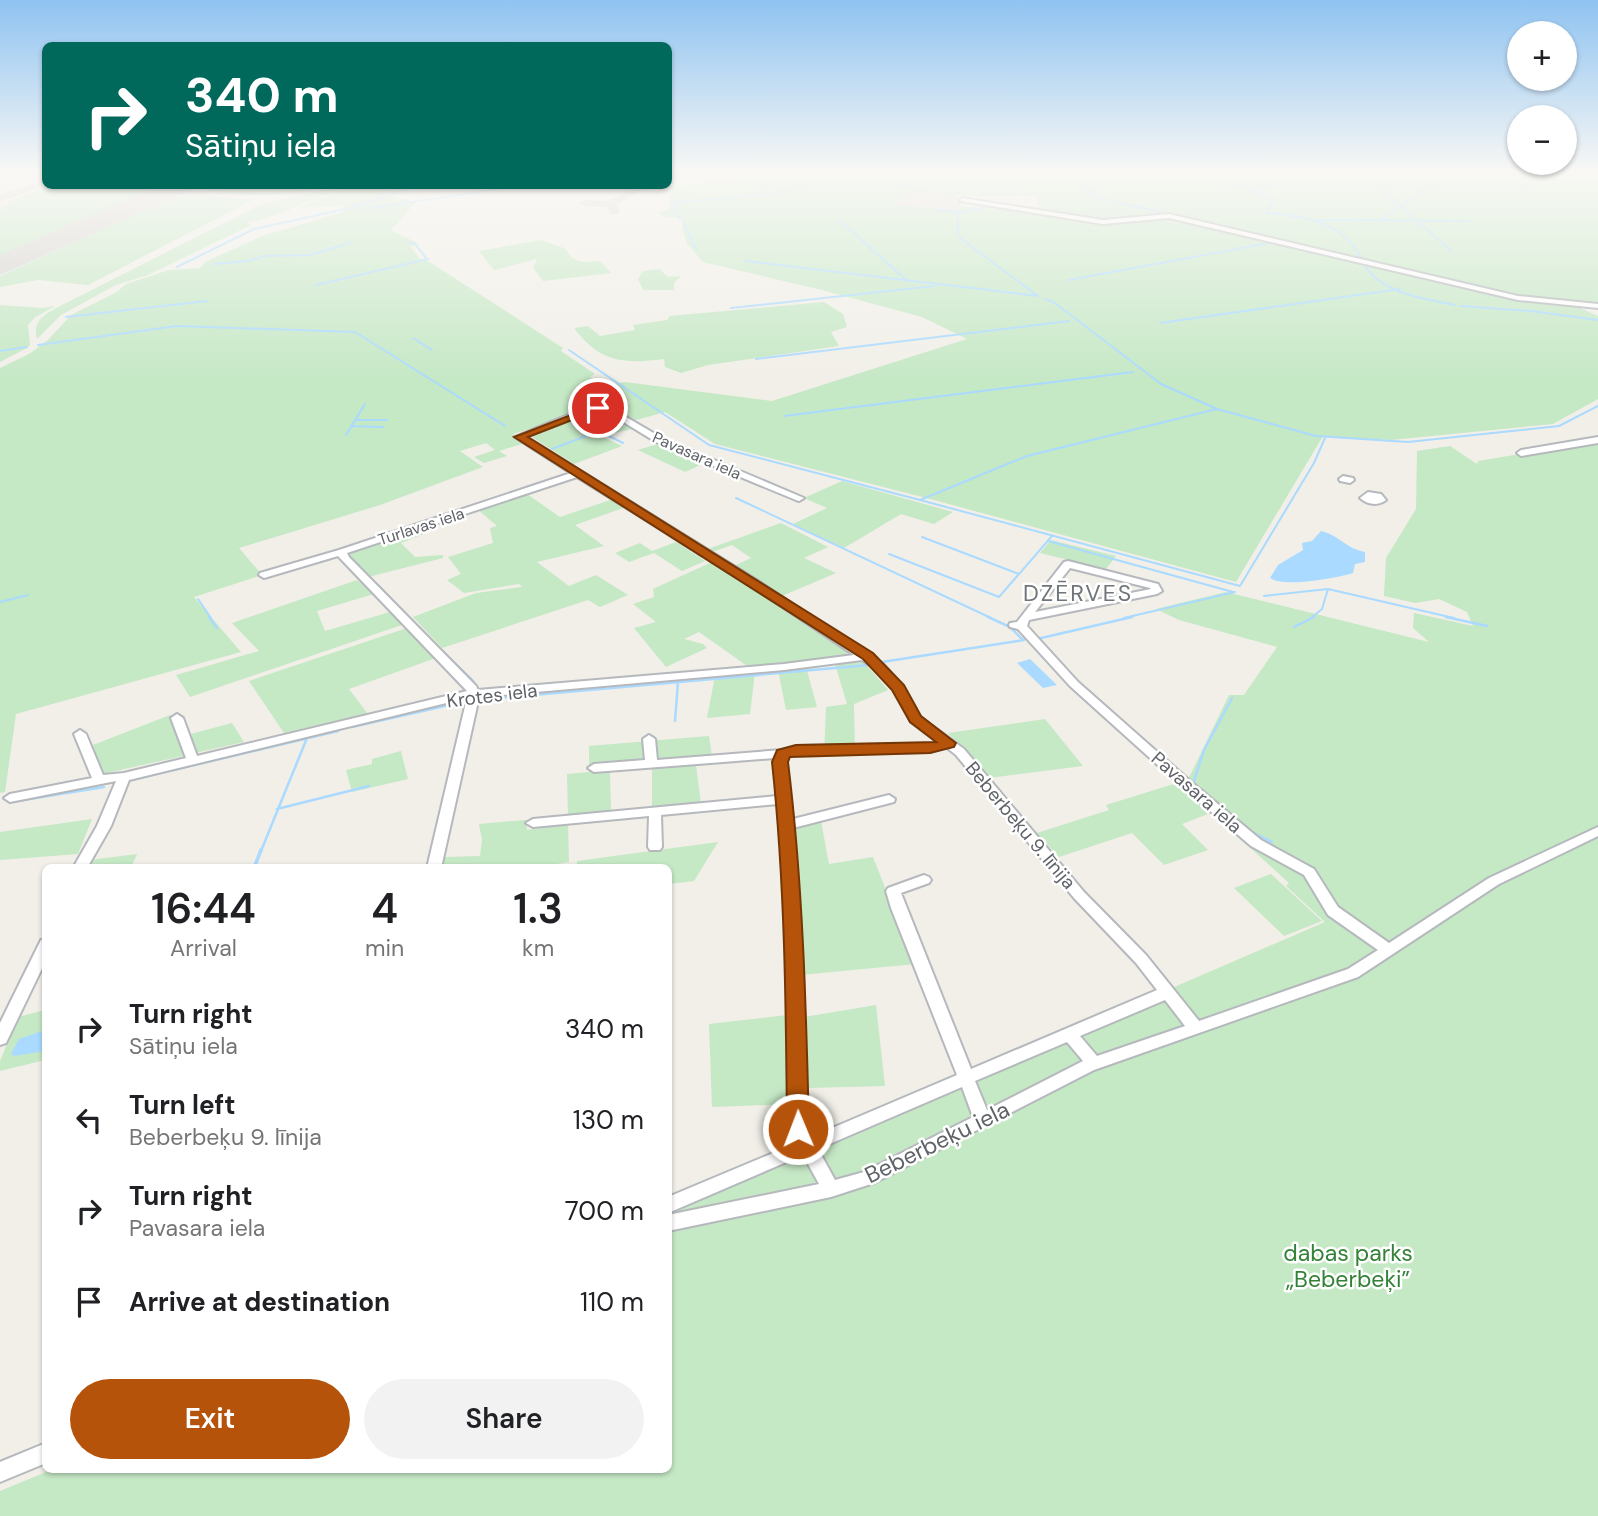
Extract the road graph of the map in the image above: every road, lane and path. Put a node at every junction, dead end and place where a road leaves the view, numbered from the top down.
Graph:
1 (1274, 241) edge
2 (1598, 306) edge
3 (520, 436) joint
4 (1598, 440) edge
5 (1521, 453) dead end
6 (577, 474) junction
7 (799, 498) dead end
8 (342, 552) junction
9 (264, 575) dead end
10 (1021, 622) junction
11 (868, 656) junction
12 (474, 695) junction
13 (177, 718) dead end
14 (80, 734) dead end
15 (649, 739) dead end
16 (948, 743) junction
17 (783, 754) junction
18 (192, 759) junction
19 (651, 764) junction
20 (594, 768) dead end
21 (124, 778) junction
22 (99, 780) junction
23 (10, 798) dead end
24 (784, 799) junction
25 (889, 799) dead end
26 (655, 811) junction
27 (534, 823) dead end
28 (787, 825) junction
29 (1598, 831) edge
30 (655, 848) dead end
31 (82, 864) edge
32 (435, 864) edge
33 (924, 880) dead end
34 (1387, 949) junction
35 (42, 952) edge
36 (1168, 992) junction
37 (1195, 1027) junction
38 (1069, 1034) junction
39 (0, 1039) edge
40 (1095, 1063) junction
41 (966, 1078) junction
42 (983, 1119) junction
43 (807, 1146) junction
44 (831, 1189) junction
45 (672, 1203) edge
46 (672, 1222) edge
47 (42, 1455) edge
48 (0, 1472) edge

1 - 2 street
3 - 6 street, Beberbeķu 9. līnija
3 - 7 street, Pavasara iela
4 - 5 street
6 - 8 street, Turlavas iela
6 - 11 street, Beberbeķu 9. līnija
8 - 9 street, Turlavas iela
8 - 12 street
10 - 10 street
10 - 34 street, Pavasara iela
11 - 12 street, Krotes iela
11 - 16 street, Beberbeķu 9. līnija
12 - 18 street, Krotes iela
12 - 32 street
13 - 18 street
14 - 22 street
15 - 19 street
16 - 17 street
16 - 36 street, Beberbeķu 9. līnija
17 - 19 street
17 - 24 street
18 - 21 street, Krotes iela
19 - 20 street
21 - 22 street, Krotes iela
21 - 31 street
22 - 23 street, Krotes iela
24 - 26 street
24 - 28 street
25 - 28 street
26 - 27 street
26 - 30 street
28 - 43 street
29 - 34 street
33 - 41 street
34 - 37 street
35 - 39 street
36 - 37 street, Beberbeķu 9. līnija
36 - 38 street
37 - 40 street, Beberbeķu iela
38 - 40 street
38 - 41 street
40 - 42 street, Beberbeķu iela
41 - 42 street
41 - 43 street
42 - 44 street, Beberbeķu iela
43 - 44 street
43 - 45 street
44 - 46 street, Beberbeķu iela
47 - 48 street

